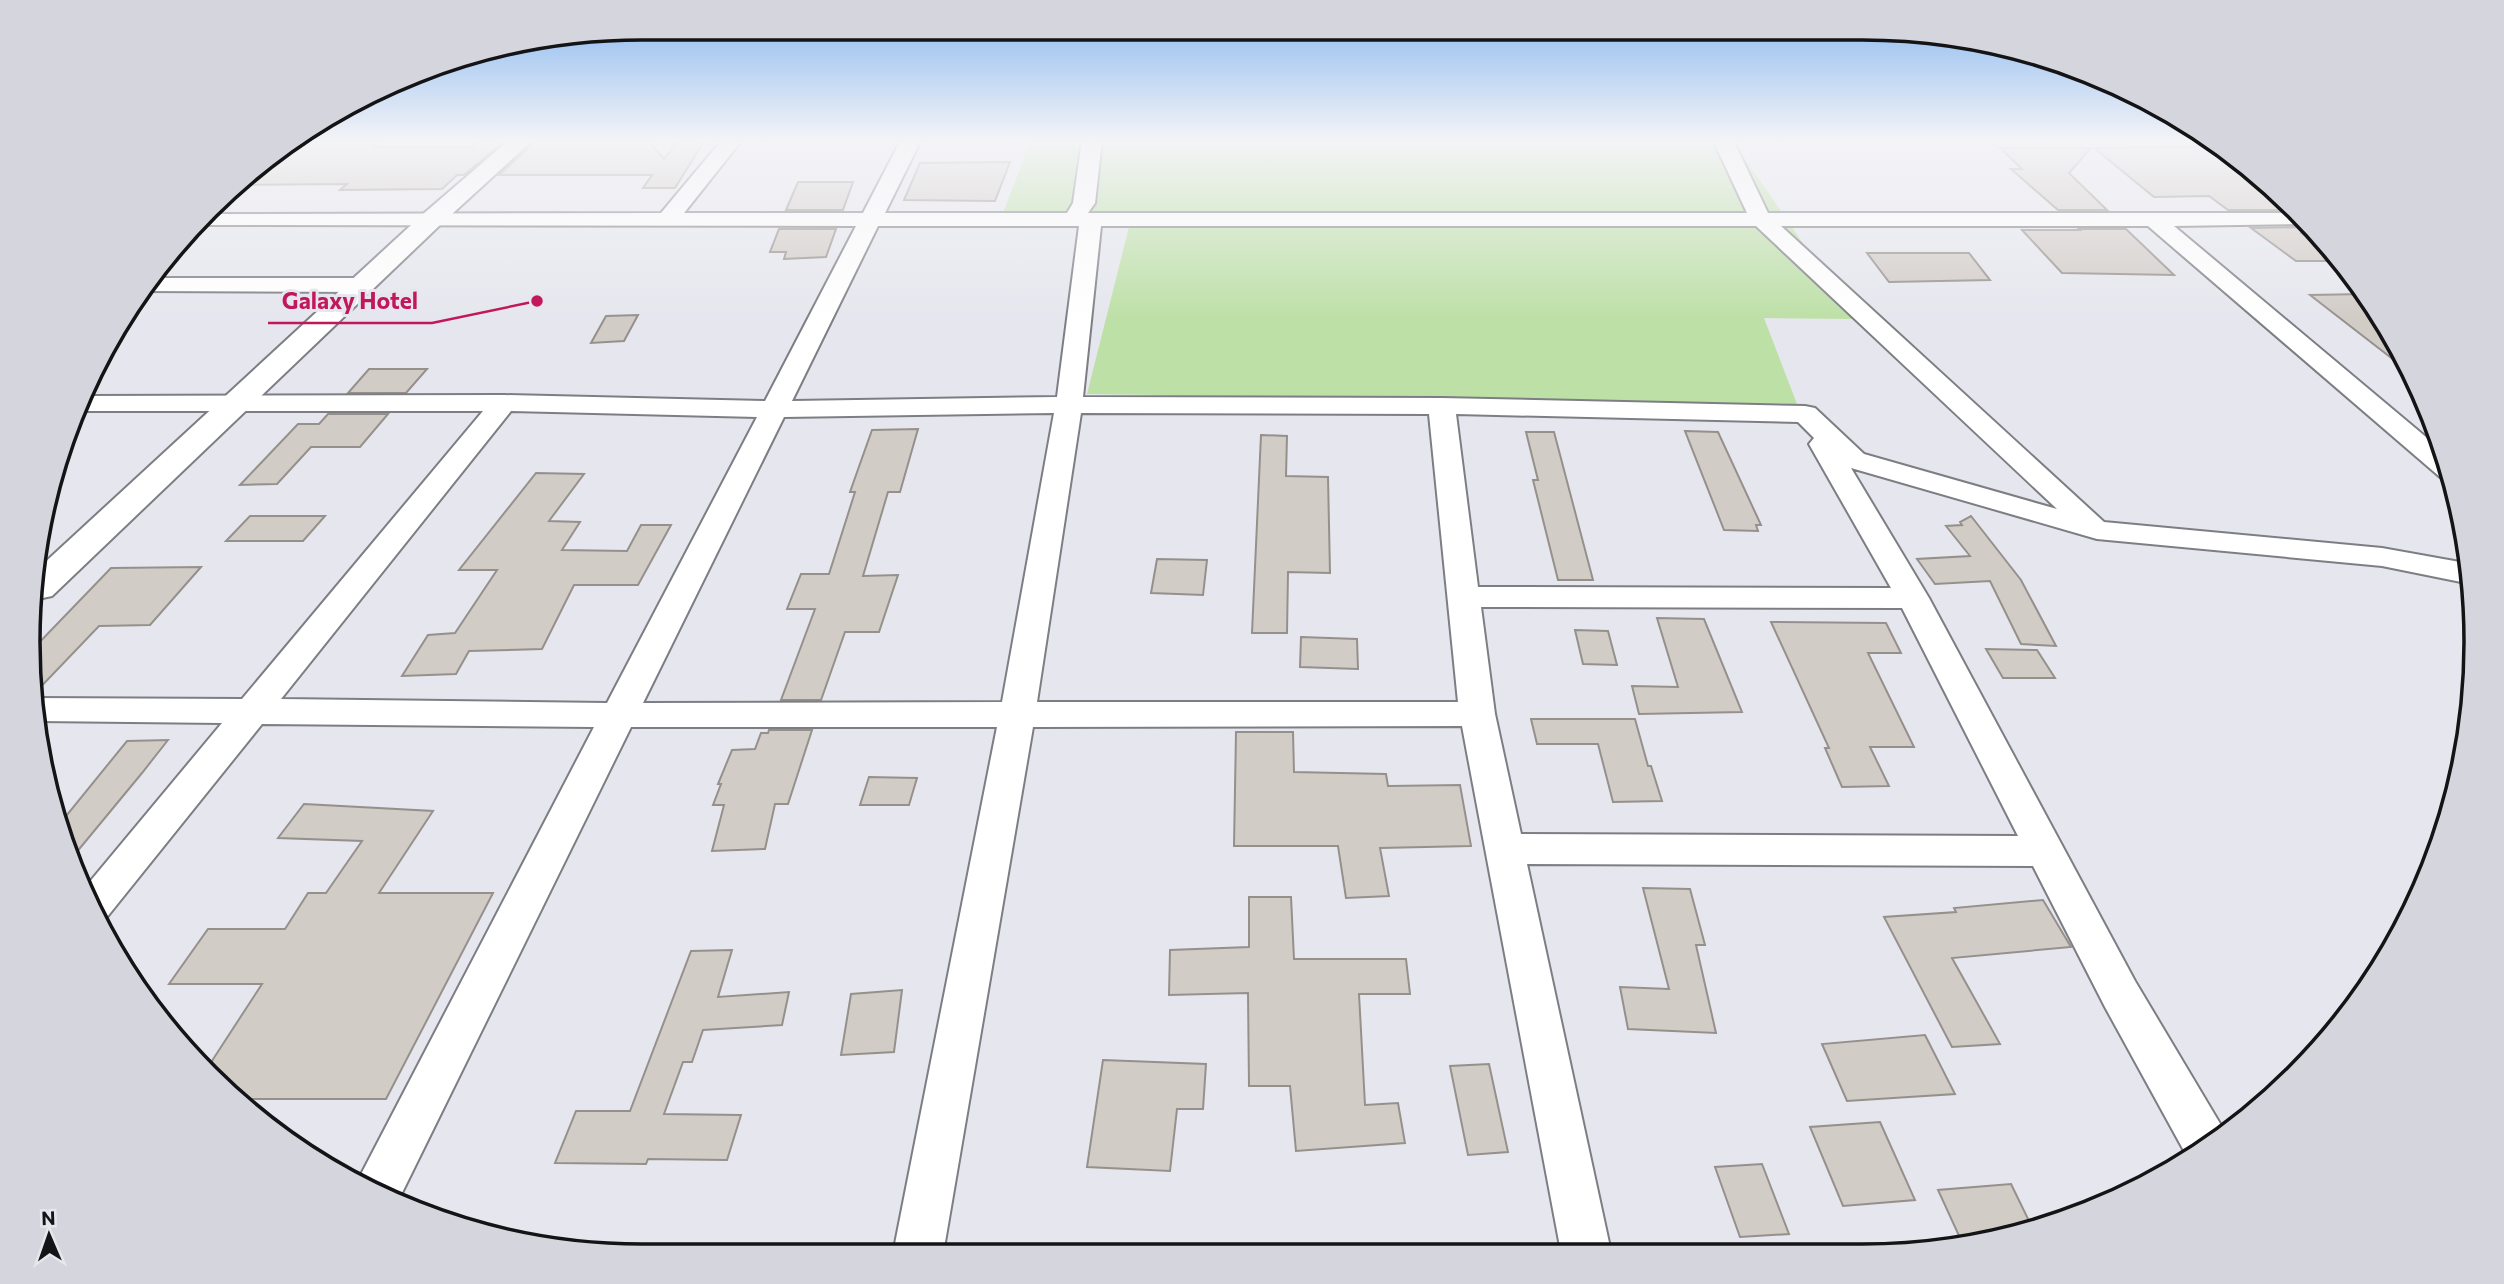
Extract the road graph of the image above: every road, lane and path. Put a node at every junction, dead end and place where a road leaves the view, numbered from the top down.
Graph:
1 (454, 200) edge
2 (683, 200) edge
3 (879, 200) edge
4 (1084, 200) edge
5 (1751, 200) edge
6 (1760, 218) junction
7 (1082, 219) junction
8 (2152, 219) junction
9 (2291, 219) edge
10 (212, 220) edge
11 (431, 220) junction
12 (667, 220) junction
13 (867, 222) junction
14 (159, 285) edge
15 (361, 285) junction
16 (504, 403) junction
17 (90, 404) edge
18 (234, 404) junction
19 (1069, 405) junction
20 (1442, 406) junction
21 (774, 409) junction
22 (1805, 414) junction
23 (2435, 459) edge
24 (2096, 530) junction
25 (2460, 572) edge
26 (44, 583) edge
27 (1464, 597) junction
28 (1913, 598) junction
29 (44, 709) edge
30 (251, 710) junction
31 (1477, 714) junction
32 (618, 715) junction
33 (1017, 715) junction
34 (1504, 849) junction
35 (2045, 851) junction
36 (98, 900) edge
37 (2202, 1138) edge
38 (381, 1184) edge
39 (920, 1244) edge
40 (1584, 1244) edge

1 - 11 main road
2 - 12 street
3 - 13 street
4 - 7 street
5 - 6 street
6 - 7 street
6 - 8 street
6 - 24 street
7 - 13 street
7 - 19 street
8 - 9 street
8 - 23 street
10 - 11 street
11 - 12 street
11 - 15 main road
12 - 13 street
13 - 21 street
14 - 15 street
15 - 18 main road
16 - 18 street
16 - 21 street
16 - 30 street
17 - 18 street
18 - 26 main road
19 - 20 street
19 - 21 street
19 - 33 street
20 - 22 street
20 - 27 street
21 - 32 street
22 - 24 street
22 - 28 street
24 - 25 street
27 - 28 street
27 - 31 street
28 - 35 street
29 - 30 street
30 - 32 street
30 - 36 street
31 - 33 street
31 - 34 street
32 - 33 street
32 - 38 street
33 - 39 street
34 - 35 street
34 - 40 street
35 - 37 street

